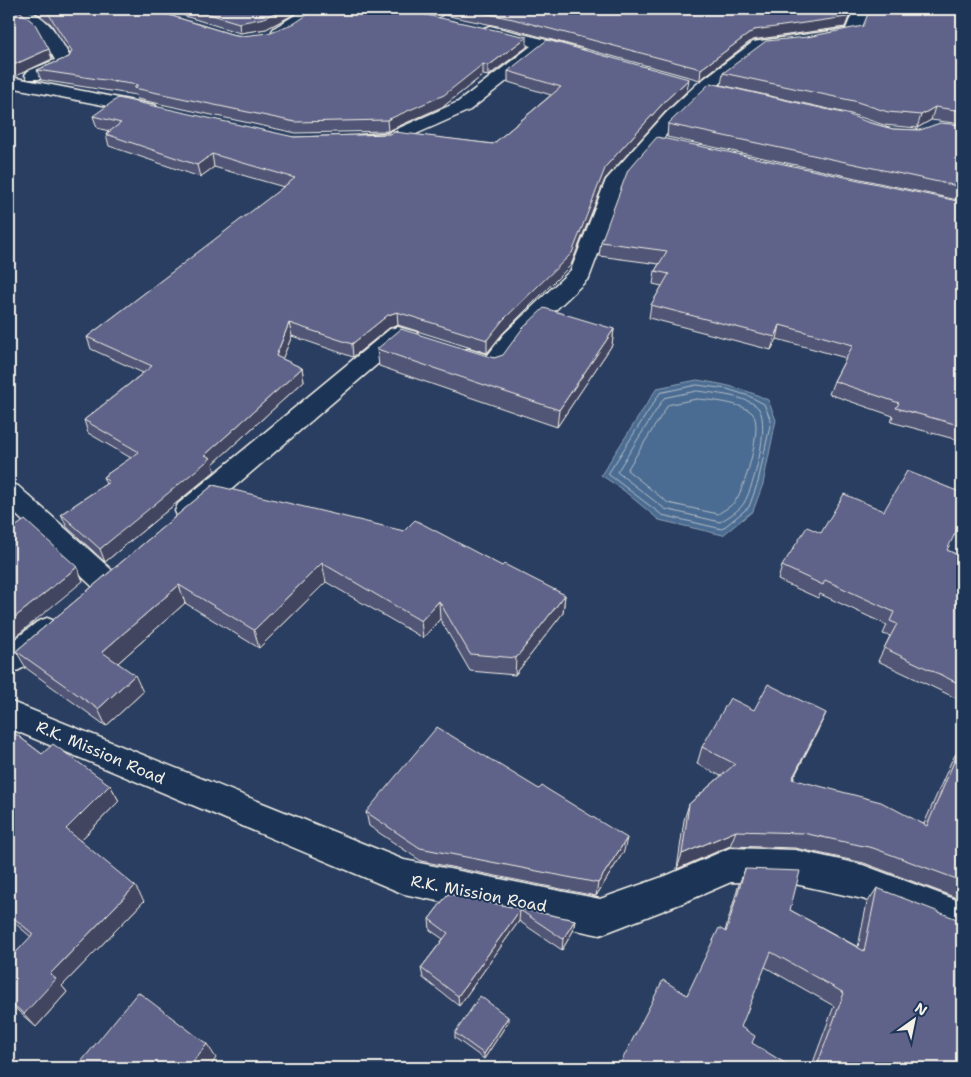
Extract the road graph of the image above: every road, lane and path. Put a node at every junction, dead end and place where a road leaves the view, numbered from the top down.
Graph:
1 (19, 9) edge
2 (316, 9) edge
3 (862, 9) edge
4 (475, 28) edge
5 (262, 38) edge
6 (544, 44) junction
7 (595, 59) edge
8 (12, 84) edge
9 (694, 85) junction
10 (727, 94) edge
11 (167, 112) edge
12 (348, 140) edge
13 (9, 493) edge
14 (173, 524) edge
15 (105, 581) edge
16 (61, 618) edge
17 (9, 662) edge
18 (9, 714) edge
19 (962, 920) edge

1 - 8 street
2 - 5 street
3 - 9 street
4 - 6 street
6 - 7 street
6 - 12 street
8 - 11 street
9 - 10 street
9 - 14 street
13 - 15 street
16 - 17 street
18 - 19 street, R.K. Mission Road

